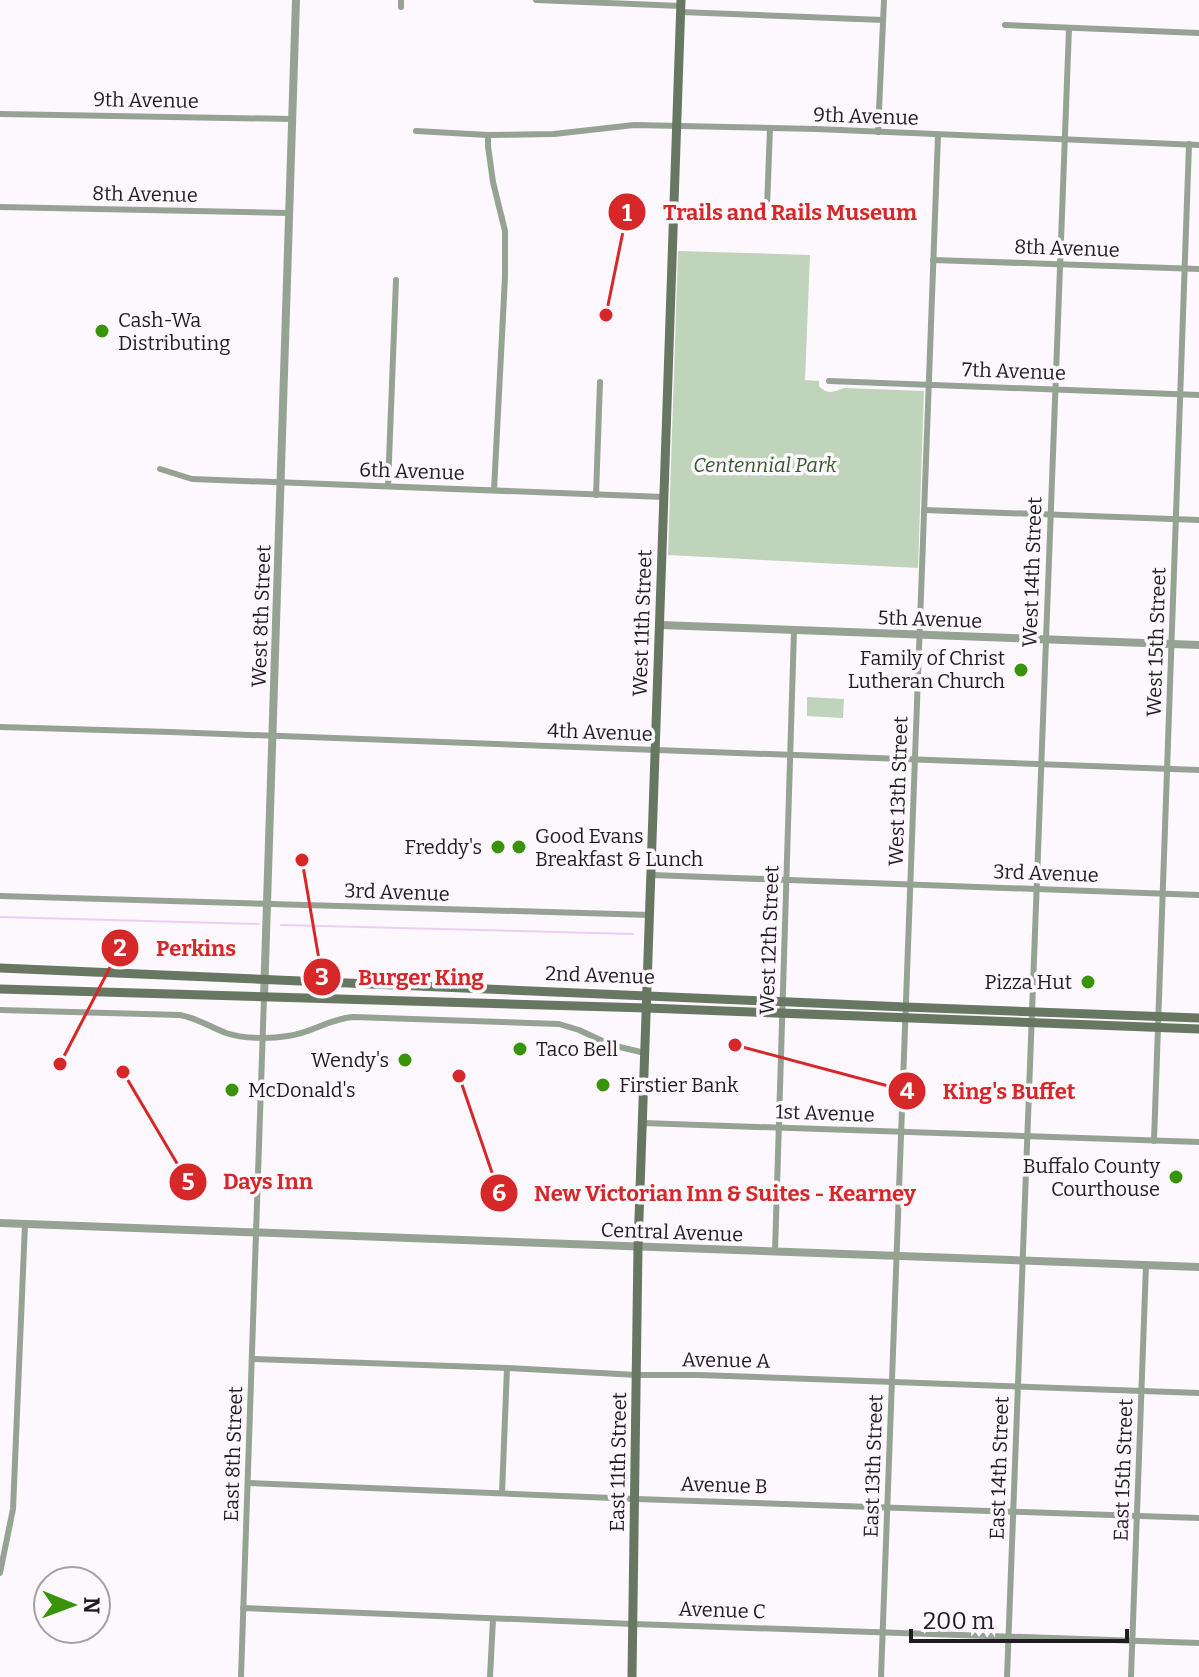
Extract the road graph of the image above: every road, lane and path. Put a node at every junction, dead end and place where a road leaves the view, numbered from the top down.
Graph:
1 (296, 0) edge
2 (536, 0) edge
3 (884, 0) edge
4 (681, 6) edge
5 (883, 20) junction
6 (1005, 25) dead end
7 (1069, 28) junction
8 (1199, 33) edge
9 (0, 114) edge
10 (292, 119) junction
11 (677, 126) junction
12 (770, 128) junction
13 (416, 131) dead end
14 (878, 132) junction
15 (488, 135) junction
16 (938, 135) junction
17 (1065, 139) junction
18 (1189, 144) junction
19 (1199, 145) edge
20 (0, 207) edge
21 (767, 207) dead end
22 (289, 213) junction
23 (933, 260) junction
24 (1060, 264) junction
25 (1185, 269) junction
26 (1199, 269) edge
27 (396, 280) dead end
28 (829, 381) dead end
29 (600, 382) dead end
30 (929, 385) junction
31 (1055, 388) junction
32 (1180, 394) junction
33 (1199, 395) edge
34 (160, 469) dead end
35 (281, 483) junction
36 (388, 486) junction
37 (494, 490) junction
38 (596, 495) junction
39 (664, 497) junction
40 (924, 510) junction
41 (1050, 515) junction
42 (1176, 519) junction
43 (1199, 520) edge
44 (660, 625) junction
45 (794, 630) junction
46 (919, 635) junction
47 (1046, 640) junction
48 (1171, 644) junction
49 (1199, 645) edge
50 (0, 727) edge
51 (273, 736) junction
52 (656, 750) junction
53 (790, 755) junction
54 (915, 760) junction
55 (1041, 765) junction
56 (1167, 769) junction
57 (1199, 770) edge
58 (651, 875) junction
59 (786, 880) junction
60 (910, 884) junction
61 (1036, 889) junction
62 (1163, 894) junction
63 (1199, 895) edge
64 (0, 896) edge
65 (267, 904) junction
66 (650, 915) junction
67 (0, 968) edge
68 (265, 980) junction
69 (0, 989) edge
70 (647, 995) junction
71 (264, 997) junction
72 (783, 1001) junction
73 (647, 1008) junction
74 (0, 1010) edge
75 (905, 1012) junction
76 (782, 1013) junction
77 (1031, 1017) junction
78 (1199, 1018) edge
79 (1158, 1022) junction
80 (1199, 1029) edge
81 (263, 1037) junction
82 (645, 1053) junction
83 (643, 1123) junction
84 (779, 1127) junction
85 (901, 1132) junction
86 (1027, 1136) junction
87 (1154, 1141) junction
88 (1199, 1142) edge
89 (0, 1223) edge
90 (25, 1224) junction
91 (256, 1233) junction
92 (638, 1247) junction
93 (775, 1252) junction
94 (896, 1257) junction
95 (1022, 1261) junction
96 (1146, 1265) junction
97 (1199, 1267) edge
98 (252, 1359) junction
99 (507, 1368) junction
100 (637, 1375) junction
101 (892, 1382) junction
102 (1017, 1386) junction
103 (1142, 1391) junction
104 (1199, 1393) edge
105 (248, 1483) junction
106 (502, 1493) junction
107 (636, 1499) junction
108 (887, 1507) junction
109 (1013, 1511) junction
110 (1137, 1516) junction
111 (1199, 1518) edge
112 (0, 1573) edge
113 (243, 1608) junction
114 (493, 1619) junction
115 (633, 1624) junction
116 (883, 1632) junction
117 (1009, 1636) junction
118 (1133, 1641) junction
119 (1199, 1643) edge
120 (241, 1677) edge
121 (490, 1677) edge
122 (632, 1677) edge
123 (881, 1677) edge
124 (1007, 1677) edge
125 (1131, 1677) edge

1 - 10 street, West 8th Street
2 - 4 street
3 - 5 street
4 - 5 street
4 - 11 main road, West 11th Street
5 - 14 street
6 - 7 street
7 - 8 street
7 - 17 street, West 14th Street
9 - 10 street, 9th Avenue
10 - 22 street, West 8th Street
11 - 12 street, 9th Avenue
11 - 15 street, 9th Avenue
11 - 39 main road, West 11th Street
12 - 14 street, 9th Avenue
12 - 21 street
13 - 15 street, 9th Avenue
14 - 16 street, 9th Avenue
15 - 37 street
16 - 17 street, 9th Avenue
16 - 23 street, West 13th Street
17 - 18 street, 9th Avenue
17 - 24 street, West 14th Street
18 - 19 street, 9th Avenue
18 - 25 street, West 15th Street
20 - 22 street, 8th Avenue
22 - 35 street, West 8th Street
23 - 24 street, 8th Avenue
23 - 30 street, West 13th Street
24 - 25 street, 8th Avenue
24 - 31 street, West 14th Street
25 - 26 street, 8th Avenue
25 - 32 street, West 15th Street
27 - 36 street
28 - 30 street, 7th Avenue
29 - 38 street
30 - 31 street, 7th Avenue
30 - 40 street, West 13th Street
31 - 32 street, 7th Avenue
31 - 41 street, West 14th Street
32 - 33 street, 7th Avenue
32 - 42 street, West 15th Street
34 - 35 street, 6th Avenue
35 - 36 street, 6th Avenue
35 - 51 street, West 8th Street
36 - 37 street, 6th Avenue
37 - 38 street, 6th Avenue
38 - 39 street, 6th Avenue
39 - 44 main road, West 11th Street
40 - 41 street
40 - 46 street, West 13th Street
41 - 42 street
41 - 47 street, West 14th Street
42 - 43 street
42 - 48 street, West 15th Street
44 - 45 street, 5th Avenue
44 - 52 main road, West 11th Street
45 - 46 street, 5th Avenue
45 - 53 street, West 12th Street
46 - 47 street, 5th Avenue
46 - 54 street, West 13th Street
47 - 48 street, 5th Avenue
47 - 55 street, West 14th Street
48 - 49 street, 5th Avenue
48 - 56 street, West 15th Street
50 - 51 street, 4th Avenue
51 - 52 street, 4th Avenue
51 - 65 street, West 8th Street
52 - 53 street, 4th Avenue
52 - 58 main road, West 11th Street
53 - 54 street, 4th Avenue
53 - 59 street, West 12th Street
54 - 55 street, 4th Avenue
54 - 60 street, West 13th Street
55 - 56 street, 4th Avenue
55 - 61 street, West 14th Street
56 - 57 street, 4th Avenue
56 - 62 street, West 15th Street
58 - 59 street, 3rd Avenue
58 - 66 main road, West 11th Street
59 - 60 street, 3rd Avenue
59 - 72 street, West 12th Street
60 - 61 street, 3rd Avenue
60 - 75 street, West 13th Street
61 - 62 street, 3rd Avenue
61 - 77 street, West 14th Street
62 - 63 street, 3rd Avenue
62 - 79 street, West 15th Street
64 - 65 street, 3rd Avenue
65 - 66 street, 3rd Avenue
65 - 68 street, West 8th Street
66 - 70 main road, West 11th Street
67 - 68 main road, 2nd Avenue
68 - 70 main road, 2nd Avenue
68 - 71 street, West 8th Street
69 - 71 main road, 2nd Avenue
70 - 72 main road, 2nd Avenue
70 - 73 main road, West 11th Street
71 - 73 main road, 2nd Avenue
71 - 81 street, West 8th Street
72 - 75 main road, 2nd Avenue
72 - 76 street, West 12th Street
73 - 76 main road, 2nd Avenue
73 - 82 main road, West 11th Street
74 - 81 street
75 - 76 main road, 2nd Avenue
75 - 77 main road, 2nd Avenue
75 - 85 street, West 13th Street
76 - 84 street, West 12th Street
77 - 79 main road, 2nd Avenue
77 - 86 street, West 14th Street
78 - 79 main road, 2nd Avenue
79 - 80 main road, 2nd Avenue
79 - 87 street, West 15th Street
81 - 82 street
81 - 91 street, West 8th Street
82 - 83 main road, West 11th Street
83 - 84 street, 1st Avenue
83 - 92 main road, West 11th Street
84 - 85 street, 1st Avenue
84 - 93 street, West 12th Street
85 - 86 street, 1st Avenue
85 - 94 street, West 13th Street
86 - 87 street, 1st Avenue
86 - 95 street, West 14th Street
87 - 88 street, 1st Avenue
89 - 90 street, Central Avenue
90 - 91 street, Central Avenue
90 - 112 street
91 - 92 street, Central Avenue
91 - 98 street, East 8th Street
92 - 93 street, Central Avenue
92 - 100 main road, East 11th Street
93 - 94 street, Central Avenue
94 - 95 street, Central Avenue
94 - 101 street, East 13th Street
95 - 96 street, Central Avenue
95 - 102 street, East 14th Street
96 - 97 street, Central Avenue
96 - 103 street, East 15th Street
98 - 99 street, Avenue A
98 - 105 street, East 8th Street
99 - 100 street, Avenue A
99 - 106 street
100 - 101 street, Avenue A
100 - 107 main road, East 11th Street
101 - 102 street, Avenue A
101 - 108 street, East 13th Street
102 - 103 street, Avenue A
102 - 109 street, East 14th Street
103 - 104 street, Avenue A
103 - 110 street, East 15th Street
105 - 106 street, Avenue B
105 - 113 street, East 8th Street
106 - 107 street, Avenue B
107 - 108 street, Avenue B
107 - 115 main road, East 11th Street
108 - 109 street, Avenue B
108 - 116 street, East 13th Street
109 - 110 street, Avenue B
109 - 117 street, East 14th Street
110 - 111 street, Avenue B
110 - 118 street, East 15th Street
113 - 114 street, Avenue C
113 - 120 street, East 8th Street
114 - 115 street, Avenue C
114 - 121 street
115 - 116 street, Avenue C
115 - 122 main road, East 11th Street
116 - 117 street, Avenue C
116 - 123 street, East 13th Street
117 - 118 street, Avenue C
117 - 124 street, East 14th Street
118 - 119 street, Avenue C
118 - 125 street, East 15th Street

